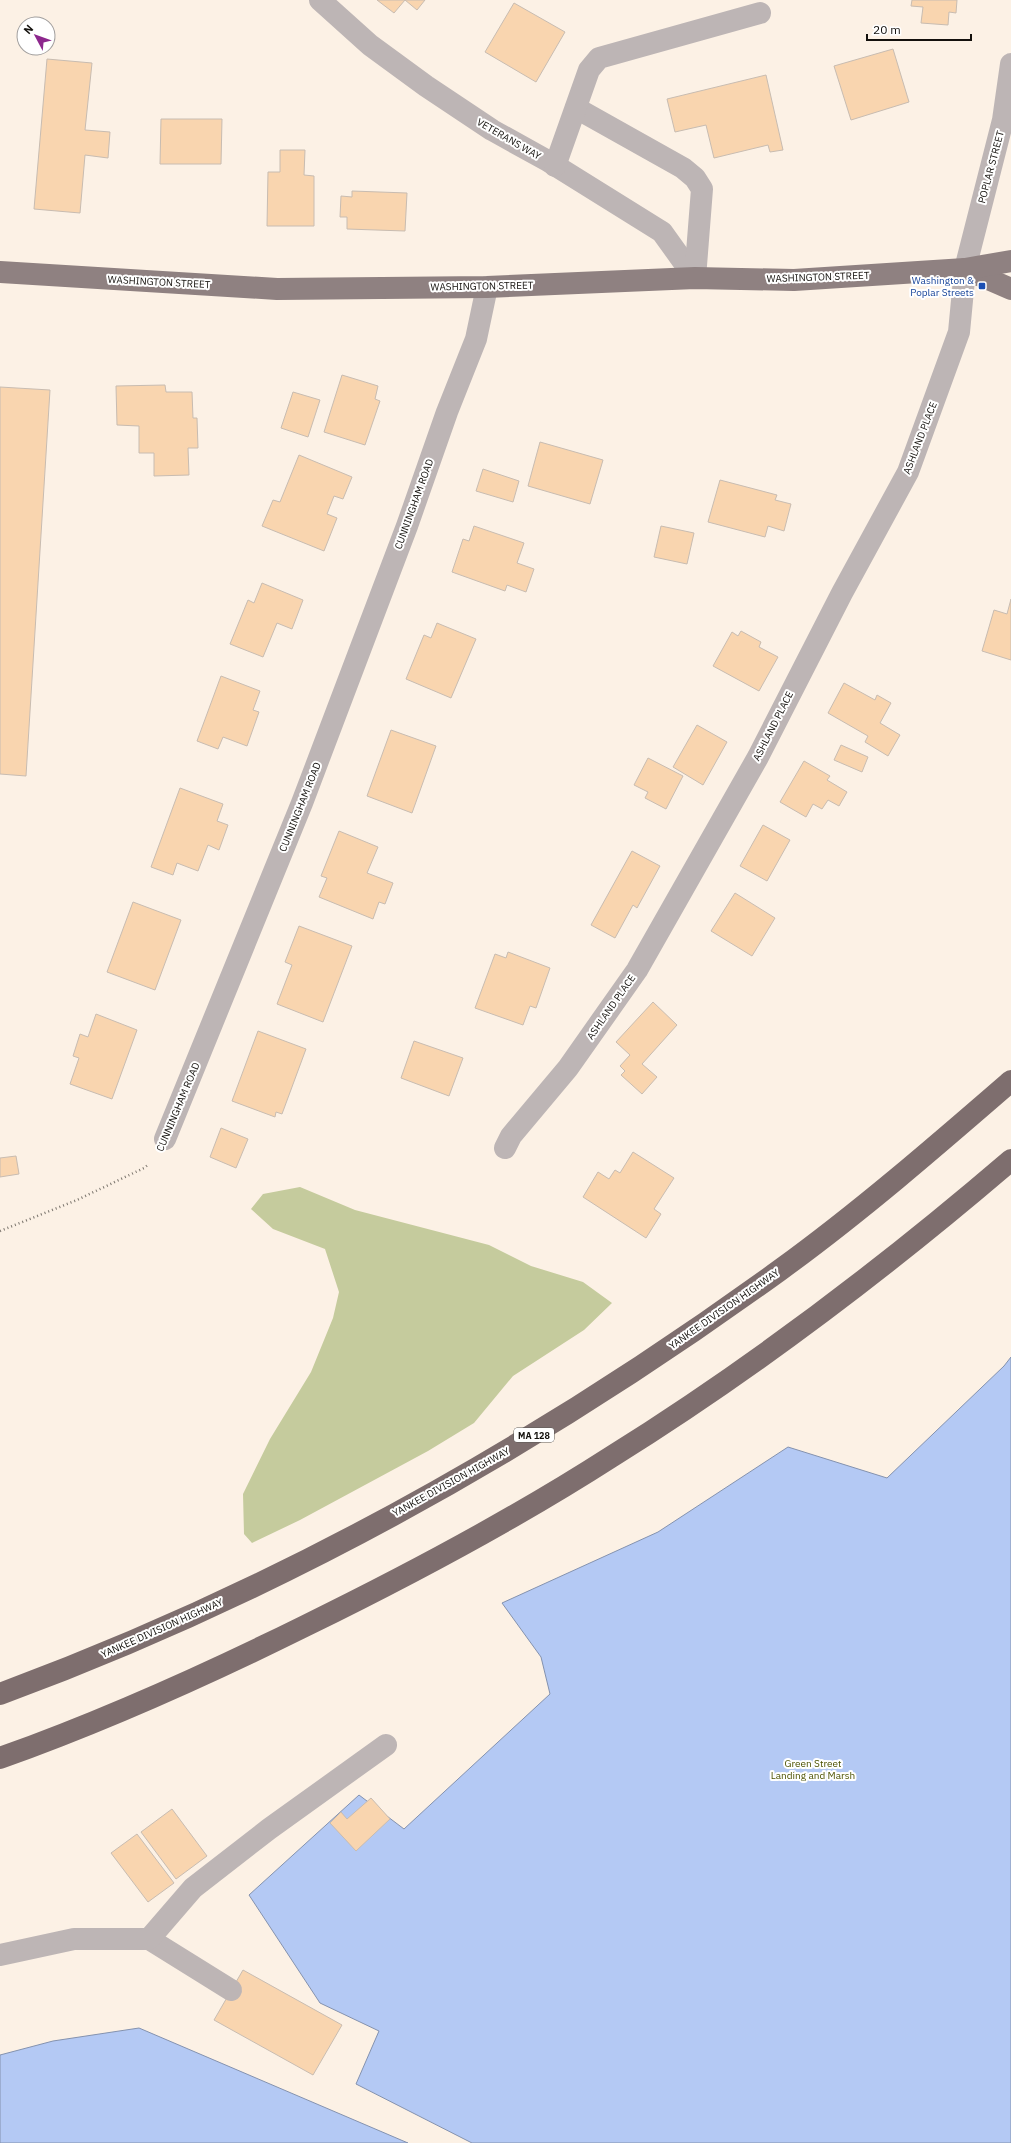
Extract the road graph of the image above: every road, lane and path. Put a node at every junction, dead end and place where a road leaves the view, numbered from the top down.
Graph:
1 (320, 0) edge
2 (760, 13) dead end
3 (1011, 64) edge
4 (576, 108) junction
5 (555, 166) junction
6 (1011, 261) edge
7 (965, 269) junction
8 (0, 272) edge
9 (695, 278) junction
10 (487, 287) junction
11 (1011, 289) edge
12 (1011, 1081) edge
13 (165, 1139) joint
14 (505, 1148) dead end
15 (1011, 1160) edge
16 (0, 1231) edge
17 (0, 1694) edge
18 (386, 1745) dead end
19 (0, 1758) edge
20 (150, 1939) junction
21 (0, 1955) edge
22 (231, 1990) dead end

1 - 5 street, VETERANS WAY
2 - 4 street
3 - 7 street, POPLAR STREET
4 - 5 street
4 - 9 street
5 - 9 street, VETERANS WAY
6 - 7 main road, WASHINGTON STREET
7 - 9 main road, WASHINGTON STREET
7 - 11 main road, WASHINGTON STREET
7 - 14 street, ASHLAND PLACE
8 - 10 main road, WASHINGTON STREET
9 - 10 main road, WASHINGTON STREET
10 - 13 street, CUNNINGHAM ROAD
12 - 17 highway, YANKEE DIVISION HIGHWAY / MA 128
13 - 16 path, CUNNINGHAM ROAD
15 - 19 highway
18 - 20 street
20 - 21 street
20 - 22 street

